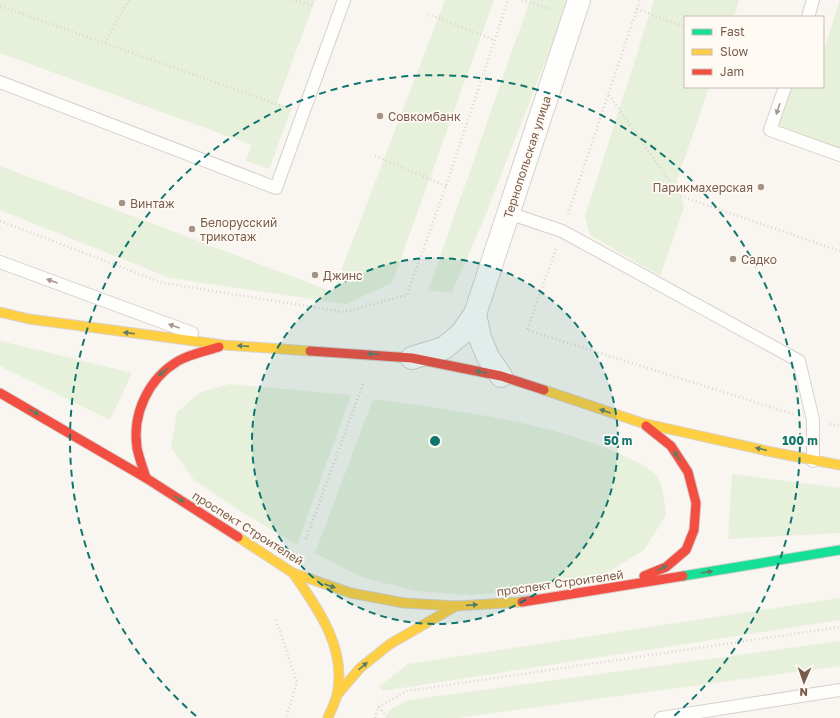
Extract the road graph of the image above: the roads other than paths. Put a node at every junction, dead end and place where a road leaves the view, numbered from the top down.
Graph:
1 (344, 0) edge
2 (578, 0) edge
3 (813, 0) edge
4 (808, 16) edge
5 (0, 82) edge
6 (785, 88) edge
7 (840, 156) edge
8 (508, 213) junction
9 (0, 262) edge
10 (0, 312) edge
11 (475, 314) junction
12 (224, 345) junction
13 (412, 358) junction
14 (501, 376) junction
15 (0, 393) edge
16 (642, 423) junction
17 (813, 461) junction
18 (840, 466) edge
19 (146, 478) junction
20 (840, 550) edge
21 (293, 573) junction
22 (613, 588) junction
23 (456, 606) junction
24 (840, 690) edge
25 (337, 695) junction
26 (328, 718) edge
27 (661, 718) edge

1 - 5 lane
2 - 8 street, Тернопольская улица
3 - 4 lane
6 -> 7 lane
8 - 11 street, Тернопольская улица
8 - 17 lane
12 -> 9 lane
12 -> 10 main road
11 - 13 street, Тернопольская улица
11 - 14 street, Тернопольская улица
13 -> 12 main road
12 -> 19 main road
14 -> 13 main road
16 -> 14 main road
15 -> 19 main road, проспект Строителей
17 -> 16 main road
22 -> 16 main road
17 - 18 main road
19 -> 21 main road, проспект Строителей
22 -> 20 main road, проспект Строителей
21 -> 23 main road, проспект Строителей
21 - 25 main road
23 -> 22 main road, проспект Строителей
25 -> 23 main road
24 - 27 lane
25 - 26 main road

